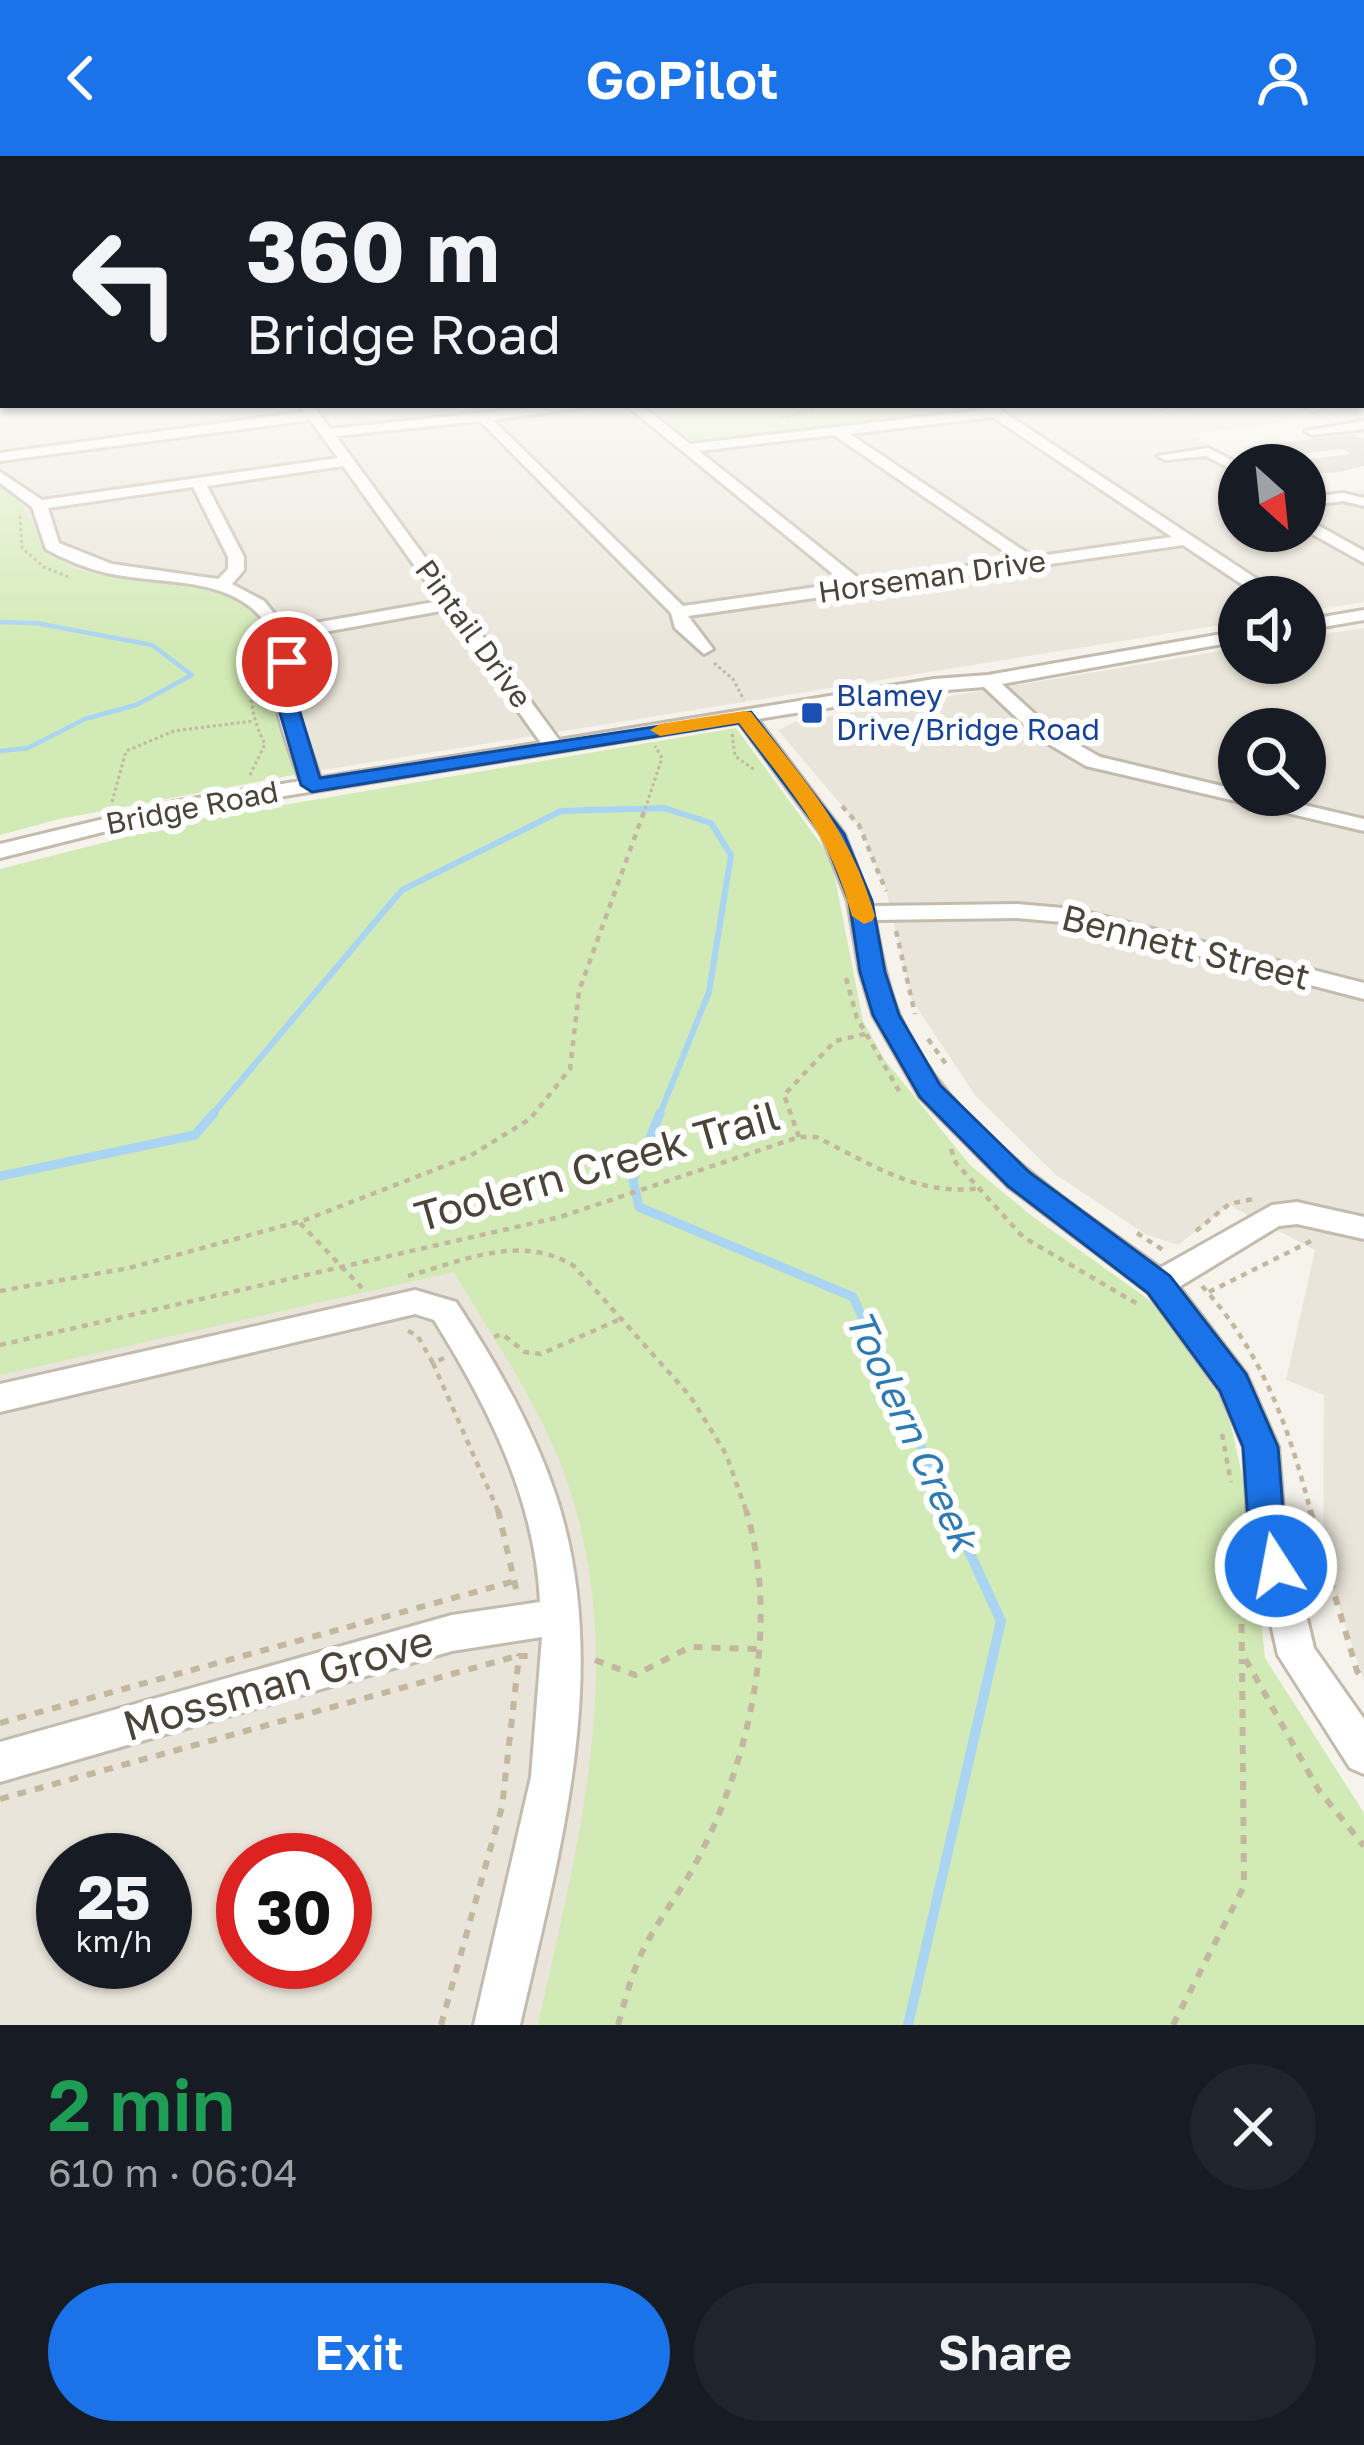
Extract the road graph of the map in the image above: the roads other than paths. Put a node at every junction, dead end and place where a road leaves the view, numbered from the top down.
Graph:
1 (247, 475) edge
2 (359, 475) edge
3 (542, 475) edge
4 (721, 475) edge
5 (902, 475) edge
6 (1089, 475) edge
7 (0, 476) edge
8 (199, 482) junction
9 (1326, 499) edge
10 (1364, 502) edge
11 (39, 505) junction
12 (1326, 535) edge
13 (1185, 540) junction
14 (1364, 558) edge
15 (1031, 562) junction
16 (1240, 576) edge
17 (224, 582) junction
18 (859, 587) junction
19 (452, 604) junction
20 (679, 612) junction
21 (1364, 615) edge
22 (1326, 620) edge
23 (281, 634) junction
24 (1218, 640) edge
25 (704, 649) road end
26 (988, 681) junction
27 (745, 710) junction
28 (554, 747) junction
29 (312, 785) junction
30 (1364, 825) edge
31 (0, 851) edge
32 (877, 913) junction
33 (1364, 991) edge
34 (1364, 1228) edge
35 (1165, 1289) junction
36 (0, 1398) edge
37 (529, 1618) junction
38 (1364, 1754) edge
39 (0, 1762) edge
40 (497, 2025) edge

1 - 8 street
2 - 19 street, Pintail Drive
3 - 20 street
4 - 18 street
5 - 15 street
6 - 13 street
7 - 11 street
8 - 11 street
8 - 17 street
9 - 10 street
11 - 17 street
12 - 14 street
13 - 15 street, Horseman Drive
13 - 16 street
15 - 18 street, Horseman Drive
17 - 23 street
18 - 20 street, Horseman Drive
19 - 23 street
19 - 28 street, Pintail Drive
20 - 25 street
21 - 22 street
23 - 29 street
24 - 26 street, Bridge Road
26 - 27 street, Bridge Road
26 - 30 street
27 - 28 street, Bridge Road
27 - 32 street
28 - 29 street, Bridge Road
29 - 31 street, Bridge Road
32 - 33 street, Bennett Street
32 - 35 street
34 - 35 street
35 - 38 street
36 - 37 street
37 - 39 street, Mossman Grove
37 - 40 street

